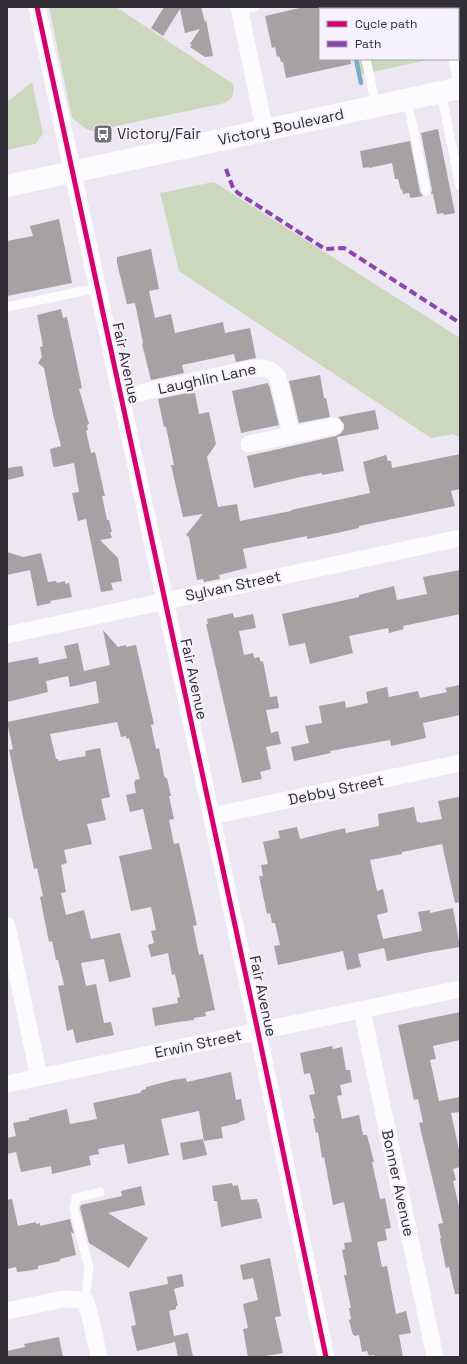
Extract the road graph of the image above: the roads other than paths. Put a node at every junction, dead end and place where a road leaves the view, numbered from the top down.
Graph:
1 (37, 7) edge
2 (244, 8) edge
3 (366, 60) edge
4 (453, 60) edge
5 (453, 89) edge
6 (408, 99) junction
7 (376, 106) junction
8 (265, 131) junction
9 (72, 173) junction
10 (7, 186) edge
11 (460, 186) edge
12 (426, 191) dead end
13 (97, 288) junction
14 (7, 308) edge
15 (121, 397) junction
16 (334, 426) dead end
17 (291, 435) junction
18 (248, 444) dead end
19 (460, 538) edge
20 (165, 601) junction
21 (7, 635) edge
22 (460, 764) edge
23 (212, 816) junction
24 (7, 926) edge
25 (460, 989) edge
26 (362, 1010) junction
27 (258, 1032) junction
28 (39, 1077) junction
29 (7, 1084) edge
30 (100, 1192) dead end
31 (85, 1300) junction
32 (7, 1311) edge
33 (99, 1357) edge
34 (326, 1357) edge
35 (435, 1357) edge

1 - 9 street, Fair Avenue
2 - 8 street
3 - 7 lane
4 - 5 lane
5 - 6 main road, Victory Boulevard
5 - 11 lane
6 - 7 main road, Victory Boulevard
6 - 12 lane
7 - 8 main road, Victory Boulevard
8 - 9 main road, Victory Boulevard
9 - 10 main road, Victory Boulevard
9 - 13 street, Fair Avenue
13 - 14 lane
13 - 15 street, Fair Avenue
15 - 17 street, Laughlin Lane
15 - 20 street, Fair Avenue
16 - 17 street
17 - 18 street
19 - 20 street, Sylvan Street
20 - 21 street, Sylvan Street
20 - 23 street, Fair Avenue
22 - 23 street, Debby Street
23 - 27 street, Fair Avenue
24 - 28 street
25 - 26 street, Erwin Street
26 - 27 street, Erwin Street
26 - 35 street, Bonner Avenue
27 - 28 street, Erwin Street
27 - 34 street, Fair Avenue
28 - 29 street, Erwin Street
30 - 31 lane
31 - 32 street
31 - 33 street

